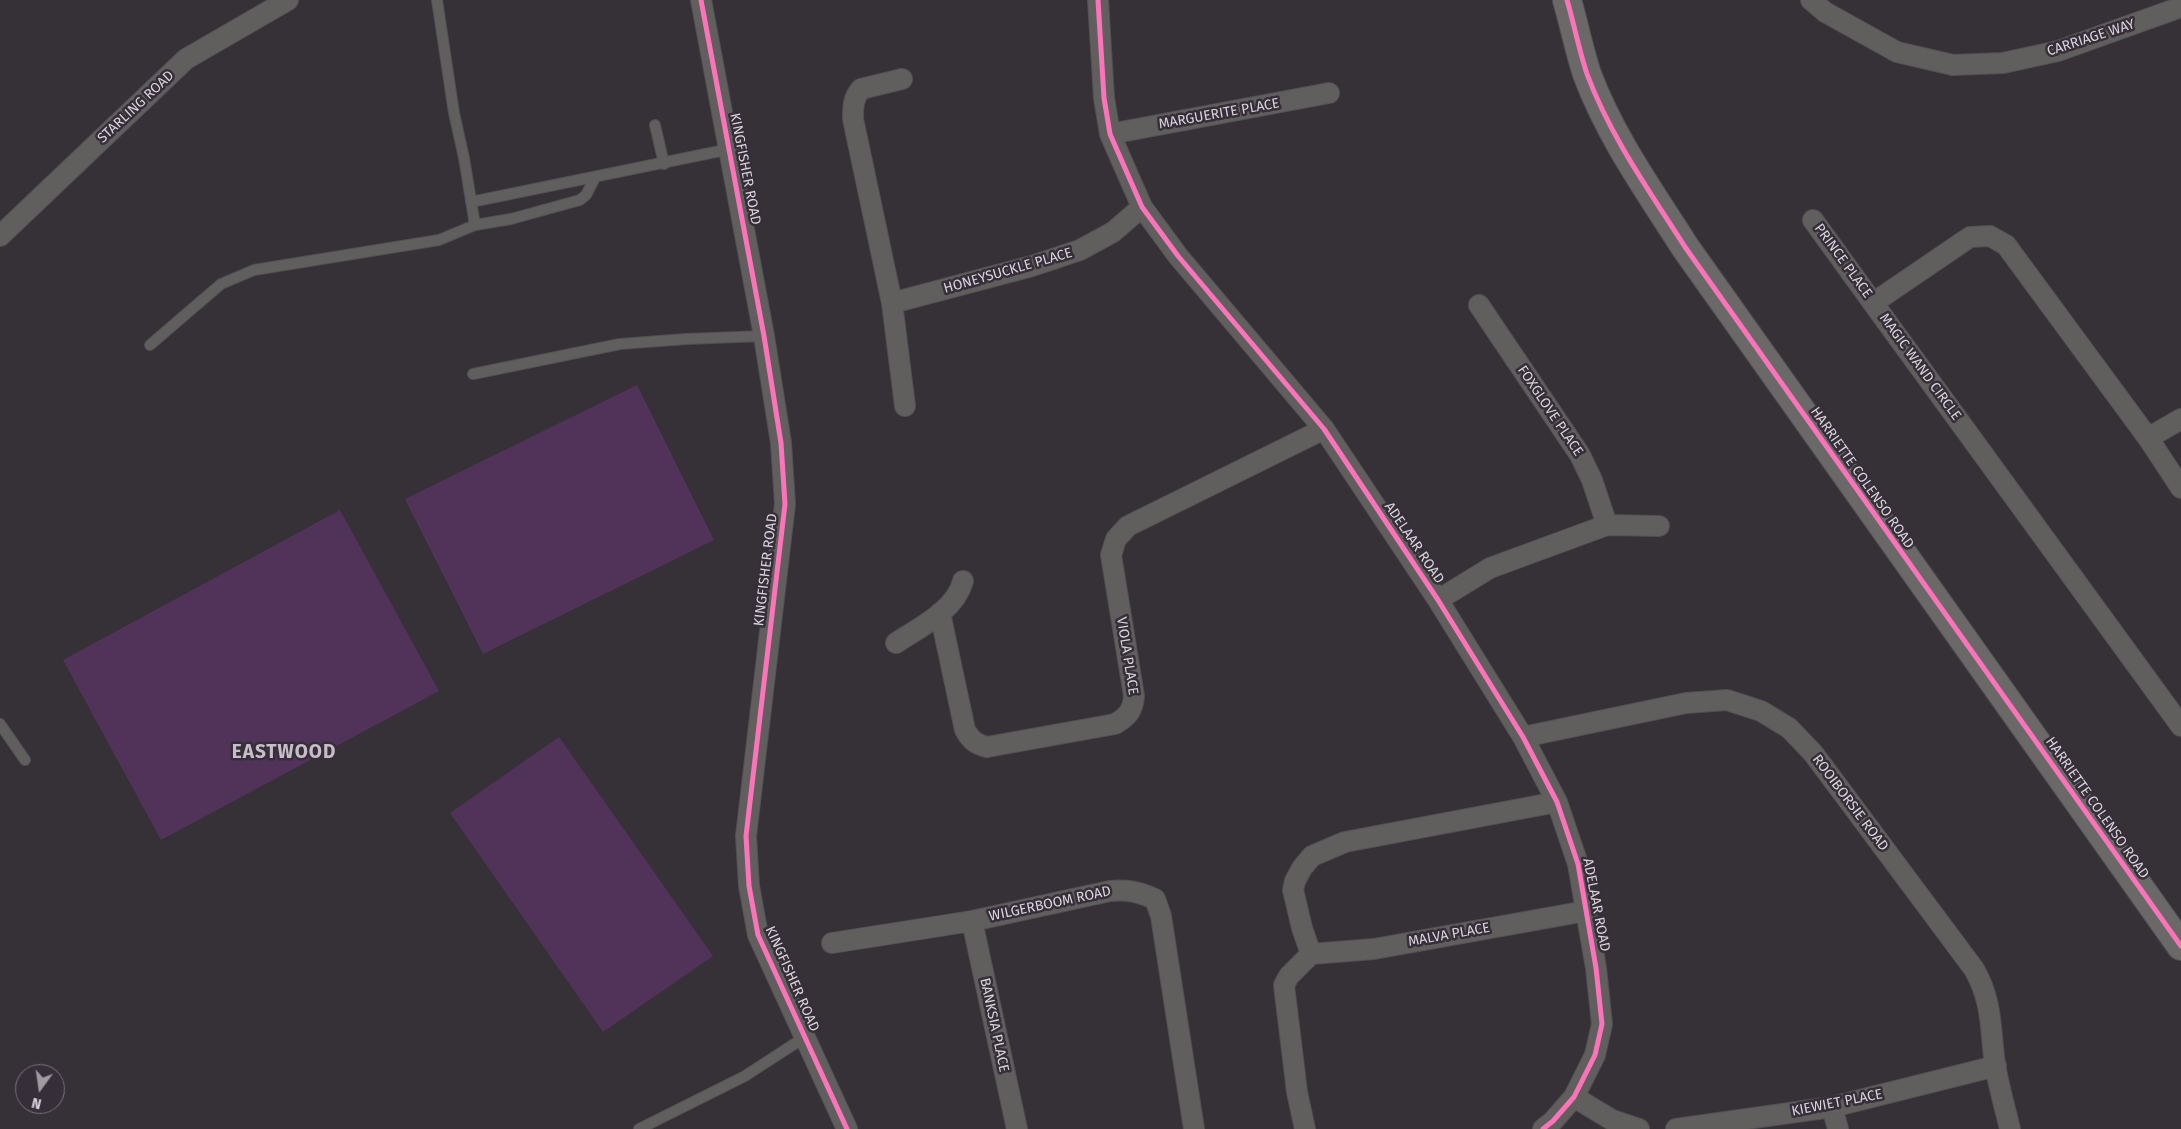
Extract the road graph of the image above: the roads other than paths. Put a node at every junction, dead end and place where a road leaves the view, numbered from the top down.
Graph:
1 (288, 0) edge
2 (437, 0) edge
3 (701, 0) edge
4 (1098, 0) edge
5 (1567, 0) edge
6 (1811, 0) edge
7 (2179, 13) edge
8 (902, 79) dead end
9 (1329, 93) dead end
10 (655, 126) dead end
11 (1110, 134) junction
12 (730, 149) junction
13 (664, 164) junction
14 (595, 178) junction
15 (471, 202) junction
16 (1142, 207) junction
17 (1813, 220) dead end
18 (475, 225) junction
19 (0, 236) edge
20 (892, 303) junction
21 (1873, 303) junction
22 (1478, 305) dead end
23 (764, 336) junction
24 (150, 346) dead end
25 (473, 374) dead end
26 (905, 406) dead end
27 (2181, 419) edge
28 (1324, 429) junction
29 (2148, 438) junction
30 (2181, 488) edge
31 (1607, 525) junction
32 (1659, 526) dead end
33 (963, 581) dead end
34 (1438, 600) junction
35 (940, 613) junction
36 (896, 643) dead end
37 (0, 724) edge
38 (2181, 726) edge
39 (1523, 737) junction
40 (25, 760) dead end
41 (1557, 802) junction
42 (1586, 911) junction
43 (972, 921) junction
44 (832, 943) dead end
45 (2181, 946) edge
46 (1311, 954) junction
47 (805, 1037) junction
48 (1996, 1066) junction
49 (1574, 1097) junction
50 (1832, 1107) junction
51 (639, 1129) edge
52 (847, 1129) edge
53 (1017, 1129) edge
54 (1194, 1129) edge
55 (1305, 1129) edge
56 (1543, 1129) edge
57 (1639, 1129) edge
58 (1676, 1129) edge
59 (1838, 1129) edge
60 (2010, 1129) edge

1 - 19 street, STARLING ROAD
2 - 15 lane
3 - 12 street, KINGFISHER ROAD
4 - 11 street, ADELAAR ROAD
5 - 45 street, HARRIETTE COLENSO ROAD
6 - 7 street, CARRIAGE WAY
8 - 20 street
9 - 11 street, MARGUERITE PLACE
10 - 13 lane
11 - 16 street, ADELAAR ROAD
12 - 13 lane
12 - 23 street, KINGFISHER ROAD
13 - 14 lane
14 - 15 lane
14 - 18 lane
15 - 18 lane
16 - 20 street, HONEYSUCKLE PLACE
16 - 28 street, ADELAAR ROAD
17 - 21 street, PRINCE PLACE
18 - 24 lane
20 - 26 street
21 - 29 street, MAGIC WAND CIRCLE
21 - 38 street, MAGIC WAND CIRCLE
22 - 31 street, FOXGLOVE PLACE
23 - 25 lane
23 - 47 street, KINGFISHER ROAD
27 - 29 street
28 - 34 street, ADELAAR ROAD
28 - 35 street, VIOLA PLACE
29 - 30 street, MAGIC WAND CIRCLE
31 - 32 street
31 - 34 street
33 - 35 street
34 - 39 street, ADELAAR ROAD
35 - 36 street
37 - 40 lane
39 - 41 street, ADELAAR ROAD
39 - 48 street, ROOIBORSIE ROAD
41 - 42 street, ADELAAR ROAD
41 - 46 street
42 - 46 street, MALVA PLACE
42 - 49 street, ADELAAR ROAD
43 - 44 street, WILGERBOOM ROAD
43 - 53 street, BANKSIA PLACE
43 - 54 street, WILGERBOOM ROAD
46 - 55 street
47 - 51 lane
47 - 52 street, KINGFISHER ROAD
48 - 50 street, KIEWIET PLACE
48 - 60 street, ROOIBORSIE ROAD
49 - 56 street, ADELAAR ROAD
49 - 57 street
50 - 58 street, KIEWIET PLACE
50 - 59 street

